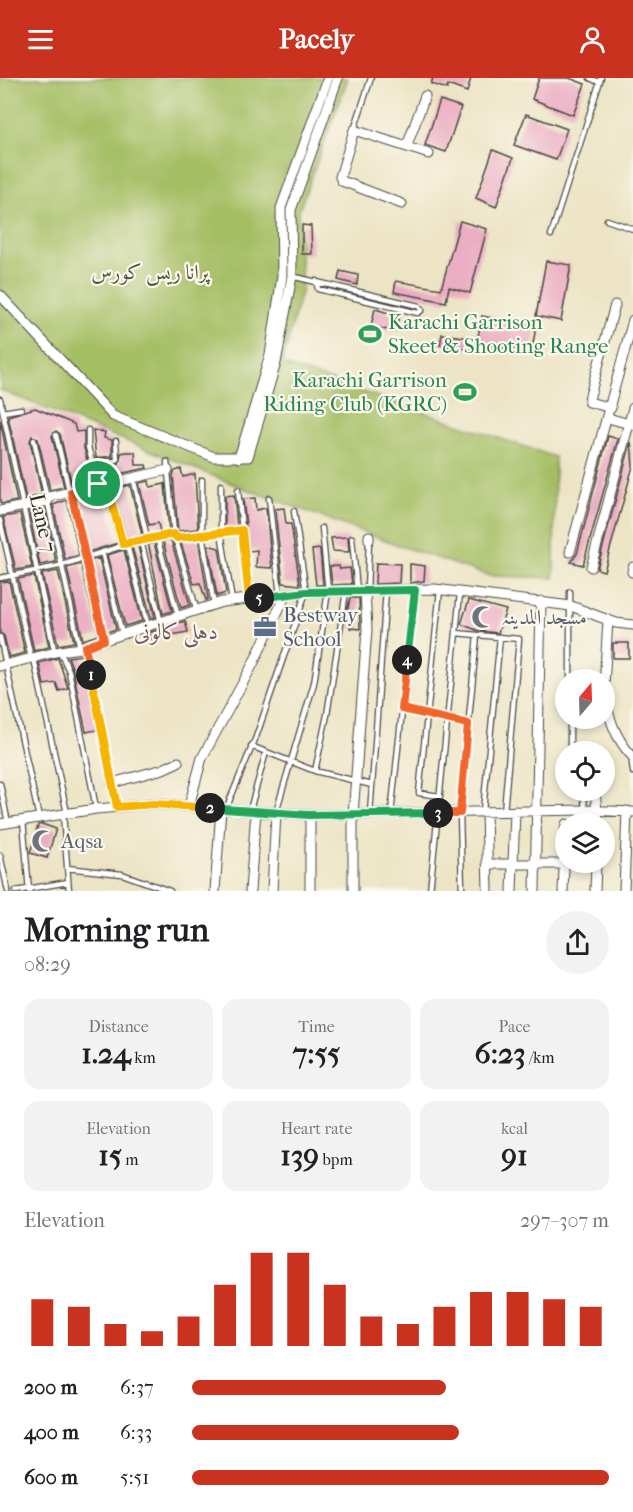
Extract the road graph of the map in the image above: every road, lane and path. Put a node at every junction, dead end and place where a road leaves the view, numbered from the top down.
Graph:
1 (328, 78) edge
2 (338, 78) edge
3 (371, 78) edge
4 (590, 78) edge
5 (600, 80) edge
6 (425, 96) dead end
7 (354, 130) junction
8 (407, 146) junction
9 (429, 154) dead end
10 (402, 204) dead end
11 (607, 220) dead end
12 (633, 229) edge
13 (551, 235) dead end
14 (287, 276) junction
15 (316, 281) junction
16 (0, 295) edge
17 (615, 305) dead end
18 (633, 320) edge
19 (0, 399) edge
20 (21, 408) dead end
21 (610, 408) junction
22 (633, 408) edge
23 (2, 412) edge
24 (608, 418) junction
25 (631, 424) edge
26 (88, 430) dead end
27 (56, 435) dead end
28 (34, 440) dead end
29 (116, 441) dead end
30 (94, 463) junction
31 (167, 466) joint
32 (133, 477) junction
33 (202, 480) dead end
34 (102, 483) junction
35 (221, 485) dead end
36 (238, 490) dead end
37 (71, 492) junction
38 (269, 498) dead end
39 (48, 501) junction
40 (22, 506) junction
41 (0, 509) edge
42 (294, 511) dead end
43 (0, 520) edge
44 (322, 528) dead end
45 (242, 530) junction
46 (221, 532) junction
47 (174, 534) junction
48 (201, 534) junction
49 (157, 537) junction
50 (352, 537) dead end
51 (147, 538) junction
52 (369, 538) dead end
53 (141, 541) junction
54 (125, 544) junction
55 (102, 552) junction
56 (570, 552) dead end
57 (86, 558) junction
58 (61, 565) junction
59 (591, 567) dead end
60 (37, 571) junction
61 (12, 575) junction
62 (0, 578) edge
63 (386, 590) junction
64 (415, 590) junction
65 (440, 590) junction
66 (328, 591) junction
67 (346, 591) junction
68 (363, 591) junction
69 (306, 592) junction
70 (570, 592) dead end
71 (460, 593) junction
72 (283, 595) junction
73 (249, 599) junction
74 (232, 601) junction
75 (541, 601) junction
76 (214, 605) junction
77 (569, 606) junction
78 (197, 611) junction
79 (178, 617) junction
80 (608, 620) junction
81 (161, 623) junction
82 (633, 625) edge
83 (148, 628) junction
84 (456, 633) junction
85 (122, 634) junction
86 (477, 635) junction
87 (0, 637) edge
88 (500, 637) junction
89 (104, 640) junction
90 (83, 648) junction
91 (57, 652) junction
92 (32, 659) junction
93 (3, 665) edge
94 (570, 669) edge
95 (605, 669) edge
96 (402, 709) junction
97 (427, 713) junction
98 (447, 718) junction
99 (468, 724) junction
100 (614, 729) edge
101 (251, 746) junction
102 (267, 752) junction
103 (632, 756) edge
104 (178, 762) dead end
105 (292, 762) junction
106 (315, 771) junction
107 (633, 772) edge
108 (357, 782) junction
109 (112, 783) junction
110 (0, 784) edge
111 (372, 785) junction
112 (440, 796) junction
113 (584, 801) edge
114 (597, 801) edge
115 (117, 807) junction
116 (189, 807) junction
117 (96, 809) junction
118 (224, 809) junction
119 (566, 810) joint
120 (585, 810) junction
121 (598, 810) junction
122 (253, 811) junction
123 (515, 811) junction
124 (537, 811) junction
125 (484, 812) junction
126 (504, 812) junction
127 (630, 812) edge
128 (276, 813) junction
129 (438, 813) junction
130 (460, 813) junction
131 (65, 814) junction
132 (370, 814) junction
133 (390, 814) junction
134 (309, 815) junction
135 (353, 815) junction
136 (39, 818) junction
137 (23, 820) junction
138 (4, 823) edge
139 (0, 855) edge
140 (488, 864) junction
141 (536, 864) junction
142 (555, 864) edge
143 (513, 865) junction
144 (67, 867) junction
145 (564, 873) edge
146 (596, 873) edge
147 (68, 882) junction
148 (29, 890) edge
149 (8, 891) edge
150 (15, 891) edge
151 (69, 891) edge
152 (170, 891) edge
153 (214, 891) edge
154 (250, 891) edge
155 (272, 891) edge
156 (310, 891) edge
157 (353, 891) edge
158 (430, 891) edge
159 (462, 891) edge
160 (488, 891) edge
161 (512, 891) edge
162 (535, 891) edge
163 (563, 891) edge
164 (595, 891) edge
165 (624, 891) edge

1 - 14 street
2 - 14 street
3 - 7 lane
4 - 5 lane
5 - 13 lane
6 - 8 street
7 - 8 street
7 - 10 street
8 - 9 street
11 - 12 lane
14 - 15 lane
14 - 16 street
15 - 15 lane
17 - 21 street
18 - 21 street
19 - 23 lane, Lane 7
20 - 23 lane
21 - 24 street
22 - 25 street
23 - 40 lane, Lane 7
24 - 25 street
24 - 56 street
25 - 59 street
26 - 30 lane
27 - 37 lane
28 - 39 lane
29 - 30 lane
30 - 34 lane
31 - 32 street
31 - 47 lane
32 - 34 street
32 - 51 lane
33 - 48 lane
34 - 37 street
34 - 54 lane
35 - 46 lane
36 - 45 lane
37 - 39 street
37 - 57 lane
38 - 72 lane
39 - 40 street
39 - 58 lane
40 - 41 street
40 - 60 lane, Lane 7
42 - 69 lane
43 - 61 lane
44 - 66 lane
45 - 46 lane
45 - 73 lane
46 - 48 lane
46 - 74 lane
47 - 48 lane
47 - 49 lane
47 - 78 lane
48 - 76 lane
49 - 51 lane
49 - 79 lane
50 - 68 lane
51 - 53 lane
52 - 68 lane
53 - 54 lane
53 - 81 lane
54 - 55 lane
54 - 83 lane
55 - 57 lane
55 - 85 lane
57 - 58 lane
57 - 89 lane
58 - 60 lane
58 - 90 lane
60 - 61 lane
60 - 91 lane, Lane 7
61 - 62 lane
61 - 92 lane
63 - 64 street
63 - 68 street
63 - 111 lane
64 - 65 street
64 - 96 lane
65 - 71 street
65 - 97 lane
66 - 67 street
66 - 69 street
66 - 105 lane
67 - 68 street
67 - 106 lane
68 - 108 street
69 - 72 street
69 - 101 lane
70 - 77 lane
71 - 75 street
71 - 84 lane
72 - 73 street
72 - 116 street
73 - 74 street
74 - 76 street
75 - 77 street
75 - 124 street
76 - 78 street
77 - 80 street
77 - 94 lane
78 - 79 street
79 - 81 street
80 - 82 street
80 - 95 street
81 - 83 street
83 - 85 street
84 - 86 lane
84 - 98 lane
85 - 89 street
86 - 88 lane
86 - 99 lane
87 - 93 lane
88 - 125 lane
88 - 126 lane
89 - 90 street
90 - 91 street
90 - 109 lane
91 - 92 street
91 - 117 lane, Lane 7
92 - 93 street
92 - 131 lane
93 - 136 lane
96 - 97 lane
96 - 133 lane
97 - 98 lane
97 - 112 lane
98 - 99 lane
98 - 112 lane
99 - 130 lane
100 - 103 street
101 - 102 lane
101 - 118 lane
102 - 105 lane
102 - 122 lane
103 - 107 lane
104 - 109 street
105 - 106 lane
105 - 128 lane
106 - 108 lane
108 - 111 lane
108 - 135 street
109 - 115 lane
110 - 138 lane
111 - 132 lane
112 - 129 lane
113 - 120 lane
114 - 121 street
115 - 116 street
115 - 117 street
116 - 118 street
117 - 131 street
118 - 122 street
118 - 153 street
119 - 120 street
119 - 124 street
120 - 121 street
121 - 127 street
122 - 128 street
122 - 154 street
123 - 124 street
123 - 126 street
123 - 143 street
124 - 141 street
125 - 126 street
125 - 130 street
125 - 140 street
127 - 165 street
128 - 134 street
128 - 155 street
129 - 130 street
129 - 133 street
129 - 158 lane
130 - 159 lane
131 - 136 street
131 - 144 lane
132 - 133 street
132 - 135 street
134 - 135 street
134 - 156 street
135 - 157 street
136 - 137 street
137 - 138 street
137 - 148 lane
139 - 149 lane
140 - 143 street
140 - 160 street
141 - 142 street
141 - 143 street
141 - 162 street
143 - 161 street
144 - 147 lane
144 - 152 lane
145 - 163 street
146 - 164 street
147 - 148 lane
147 - 151 lane
148 - 150 lane

